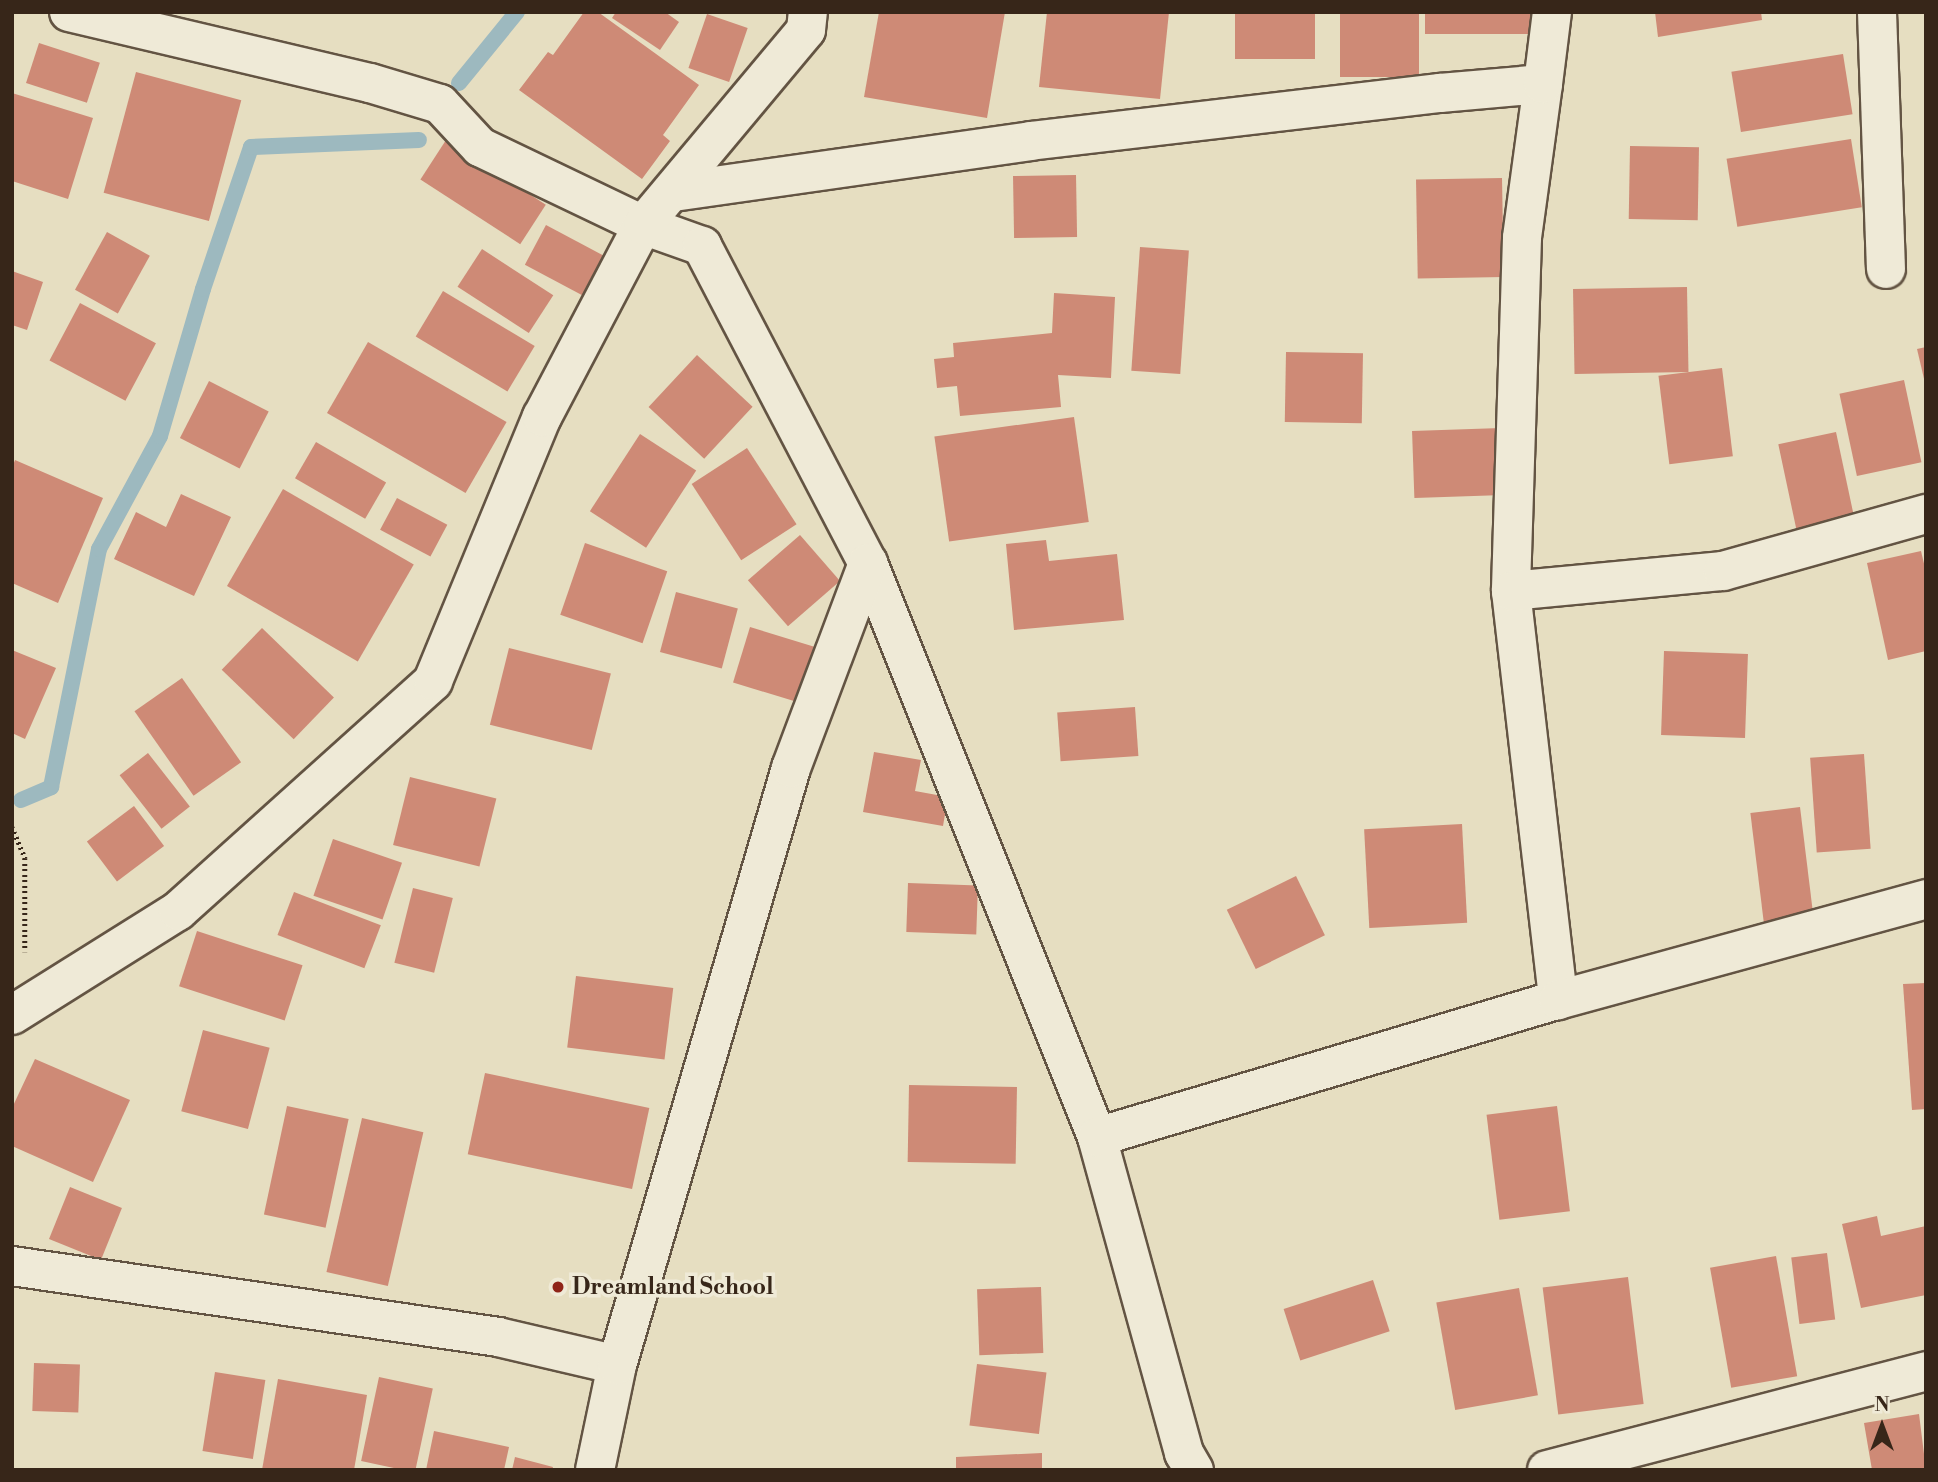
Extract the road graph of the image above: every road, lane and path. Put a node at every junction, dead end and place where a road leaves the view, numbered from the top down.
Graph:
1 (69, 12) edge
2 (808, 12) edge
3 (1552, 12) edge
4 (1877, 12) edge
5 (1543, 84) junction
6 (673, 192) junction
7 (643, 225) junction
8 (1886, 269) dead end
9 (1926, 514) edge
10 (868, 563) junction
11 (1511, 591) junction
12 (12, 827) edge
13 (1926, 899) edge
14 (1558, 1000) junction
15 (18, 1012) edge
16 (1097, 1137) junction
17 (12, 1266) edge
18 (617, 1365) junction
19 (1926, 1371) edge
20 (595, 1470) edge
21 (1194, 1470) edge
22 (1547, 1470) edge

1 - 7 street
2 - 6 street
3 - 5 street
4 - 8 street
5 - 6 street
5 - 11 street
6 - 7 street
7 - 10 street
7 - 15 street
9 - 11 street
10 - 16 street
10 - 18 street
11 - 14 street
12 - 15 path
13 - 14 street
14 - 16 street
16 - 21 street
17 - 18 street
18 - 20 street
19 - 22 street

